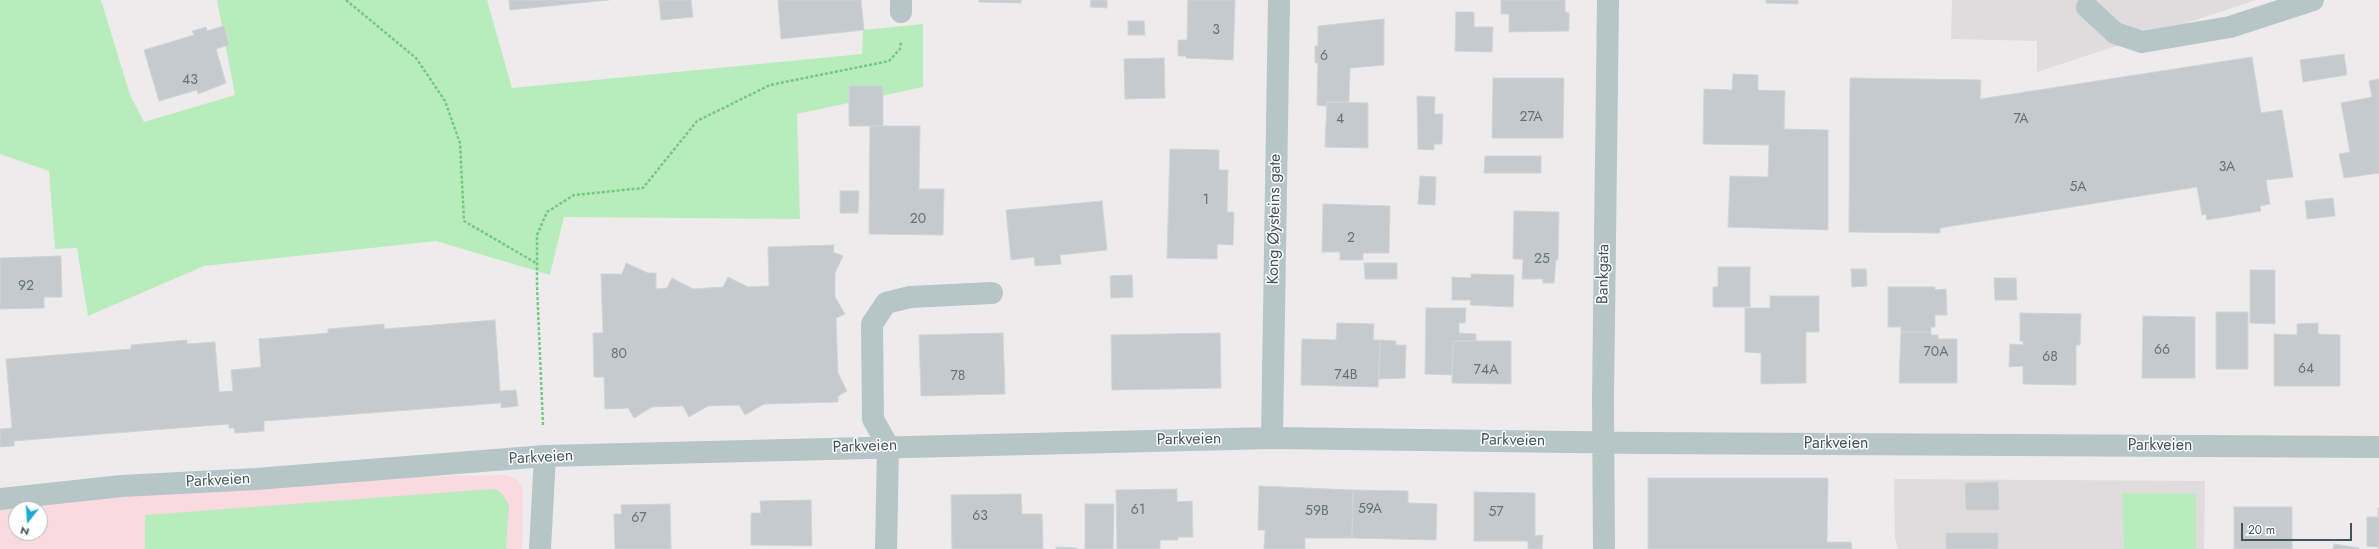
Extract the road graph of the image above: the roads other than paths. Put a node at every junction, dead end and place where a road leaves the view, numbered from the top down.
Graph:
1 (1279, 0) edge
2 (1608, 0) edge
3 (2313, 0) edge
4 (2087, 7) dead end
5 (992, 293) dead end
6 (1272, 438) junction
7 (1603, 442) junction
8 (888, 446) junction
9 (2379, 447) edge
10 (545, 456) junction
11 (0, 499) edge
12 (540, 549) edge
13 (886, 549) edge
14 (1604, 549) edge

1 - 6 street, Kong Øysteins gate
2 - 7 street, Bankgata
3 - 4 street
5 - 8 street
6 - 7 street, Parkveien
6 - 8 street, Parkveien
7 - 9 street, Parkveien
7 - 14 street, Bankgata
8 - 10 street, Parkveien
8 - 13 street
10 - 11 street, Parkveien
10 - 12 street

